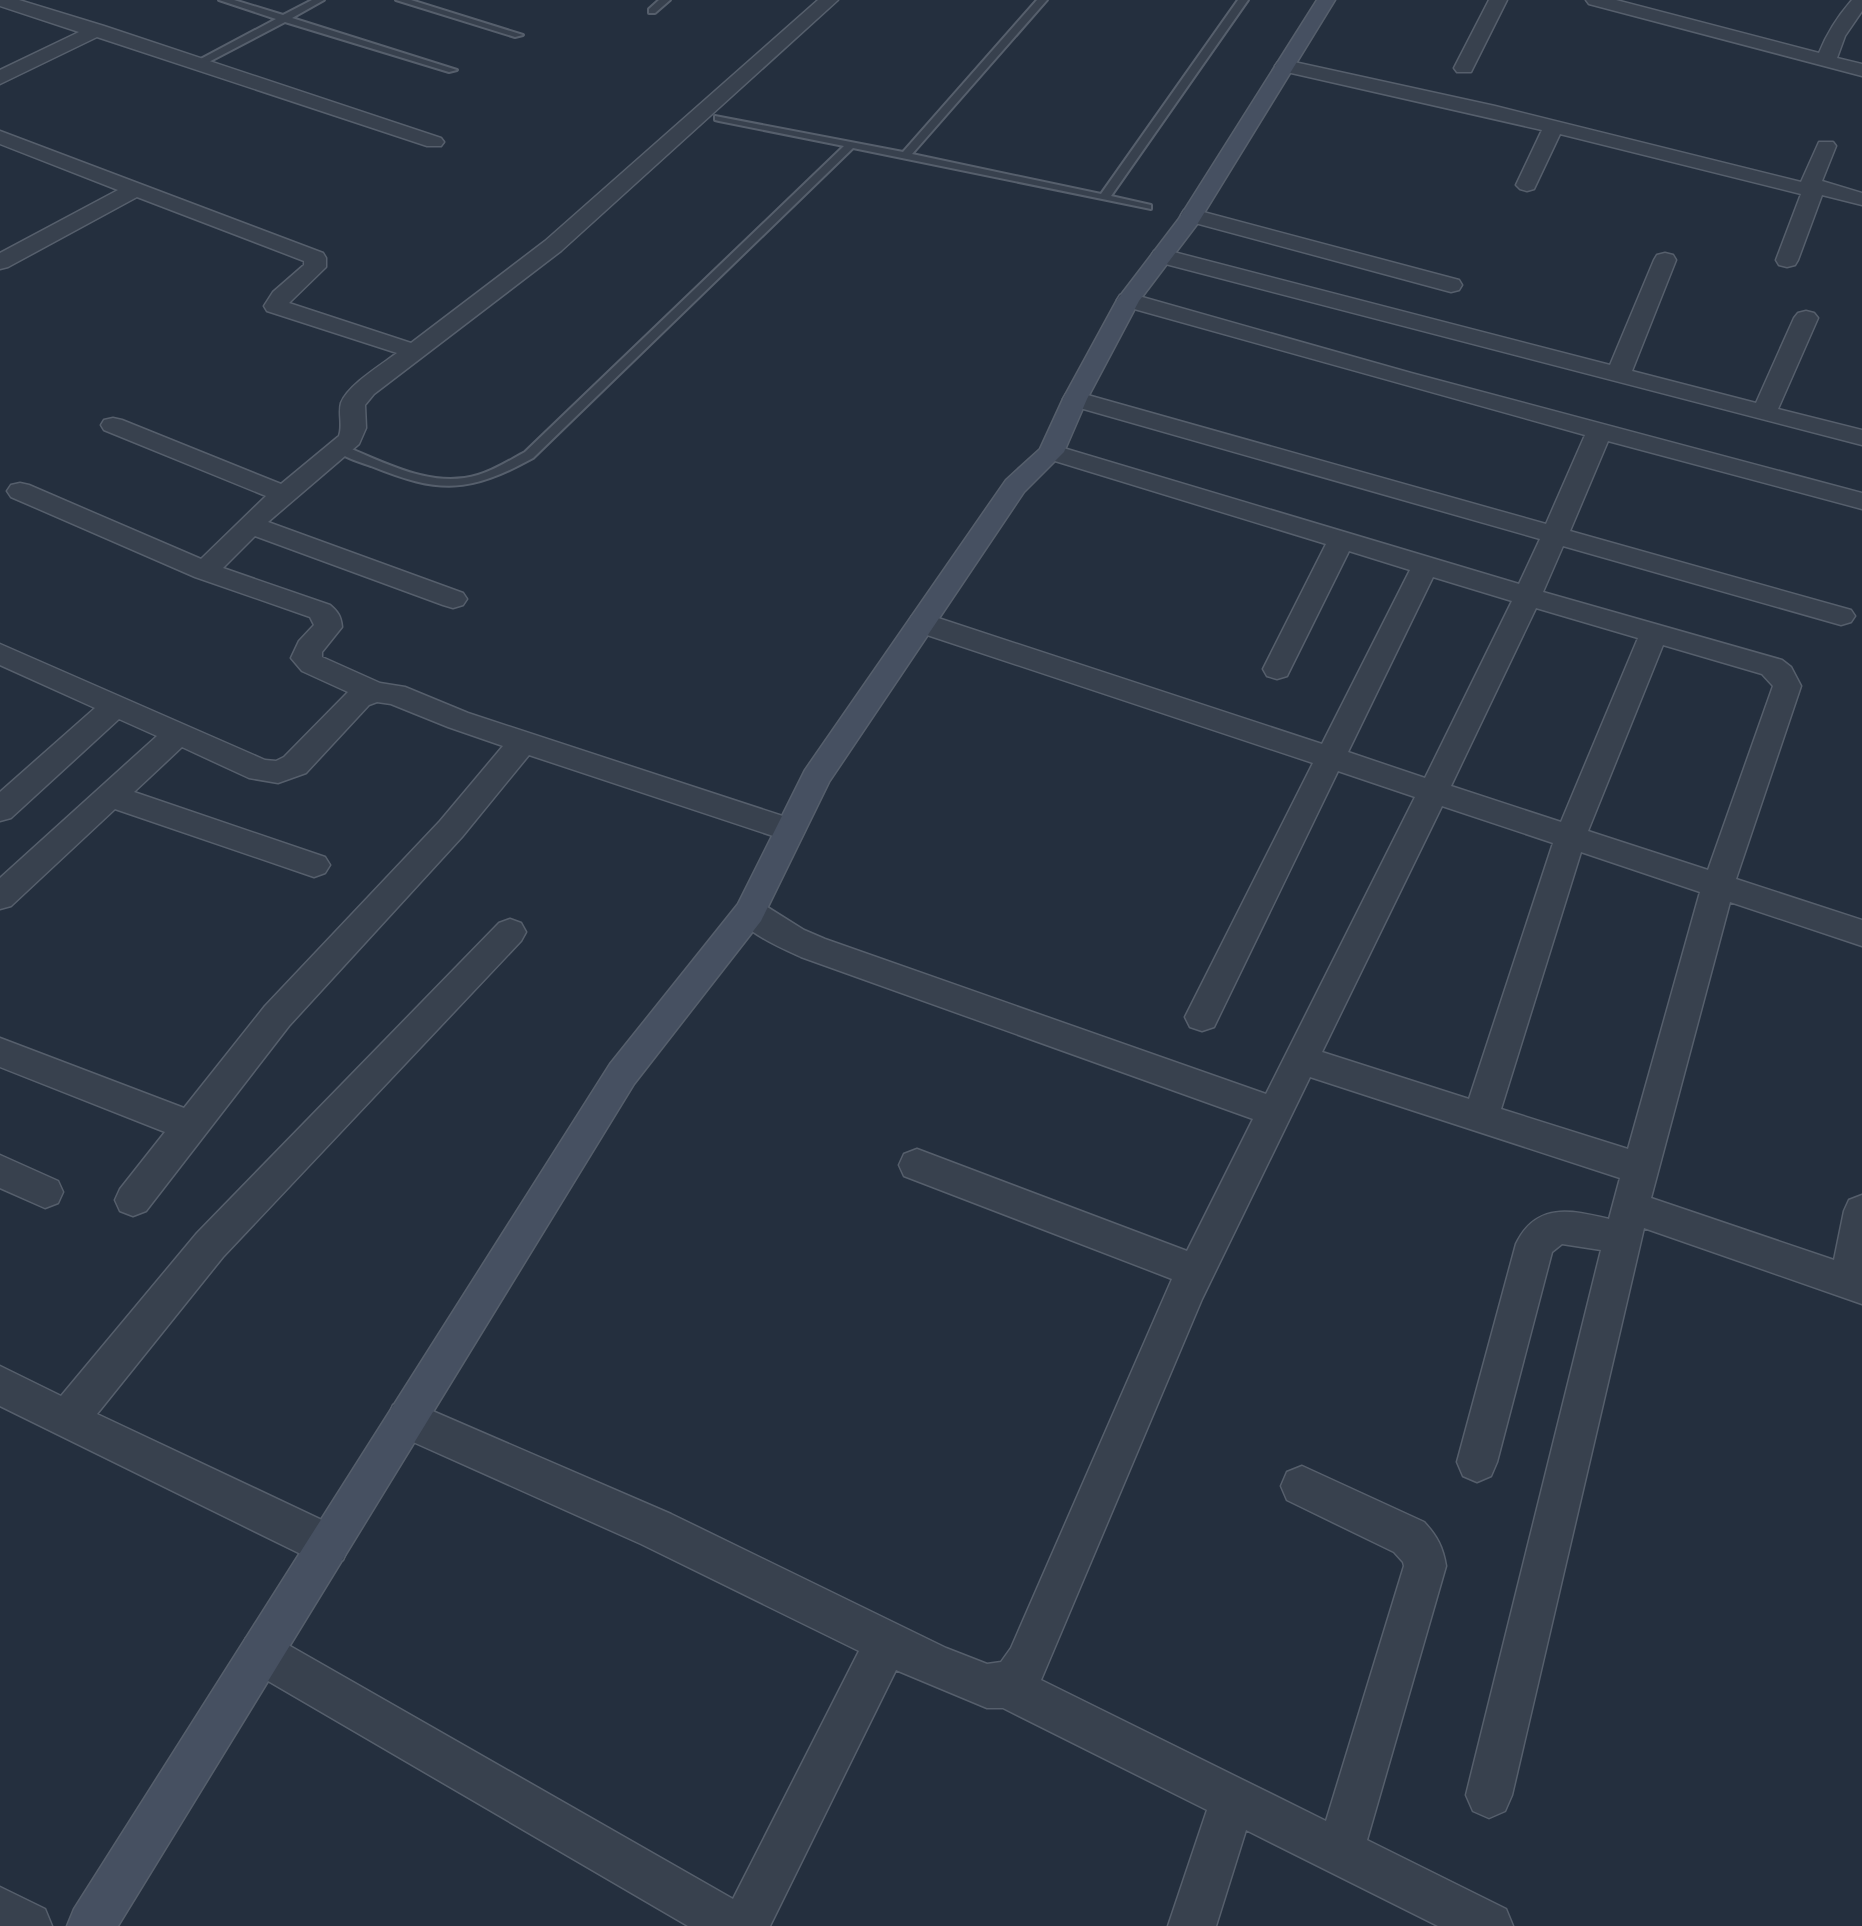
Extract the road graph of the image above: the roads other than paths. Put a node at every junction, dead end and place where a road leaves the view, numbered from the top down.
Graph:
1 (1, 0) edge
2 (224, 0) edge
3 (319, 0) edge
4 (401, 0) edge
5 (665, 0) edge
6 (829, 0) edge
7 (1042, 0) edge
8 (1243, 0) edge
9 (1326, 0) edge
10 (1498, 0) edge
11 (1595, 0) edge
12 (1862, 0) edge
13 (20, 6) junction
14 (652, 11) dead end
15 (0, 16) edge
16 (284, 19) junction
17 (97, 30) junction
18 (518, 35) dead end
19 (1826, 61) junction
20 (198, 64) junction
21 (1285, 66) junction
22 (1464, 68) dead end
23 (452, 70) dead end
24 (1862, 70) edge
25 (0, 78) edge
26 (719, 118) dead end
27 (1553, 127) junction
28 (0, 134) edge
29 (434, 142) dead end
30 (852, 145) junction
31 (1826, 146) dead end
32 (905, 156) junction
33 (1527, 185) dead end
34 (135, 189) junction
35 (1814, 189) junction
36 (1104, 198) junction
37 (1862, 199) edge
38 (1148, 207) dead end
39 (1192, 215) junction
40 (1162, 256) junction
41 (1665, 260) dead end
42 (1787, 260) dead end
43 (0, 262) edge
44 (1451, 285) dead end
45 (1128, 300) junction
46 (1806, 318) dead end
47 (416, 352) junction
48 (1618, 375) junction
49 (1075, 399) junction
50 (1764, 413) junction
51 (113, 425) dead end
52 (1599, 432) junction
53 (1862, 438) edge
54 (340, 449) junction
55 (1050, 452) junction
56 (20, 492) dead end
57 (283, 494) junction
58 (1862, 501) edge
59 (250, 525) junction
60 (1554, 535) junction
61 (1341, 540) junction
62 (1425, 566) junction
63 (205, 571) junction
64 (1527, 596) junction
65 (453, 599) dead end
66 (1841, 616) dead end
67 (922, 623) junction
68 (1654, 633) junction
69 (6, 665) edge
70 (1278, 669) dead end
71 (375, 692) junction
72 (115, 706) junction
73 (178, 734) junction
74 (524, 742) junction
75 (1330, 759) junction
76 (1432, 792) junction
77 (111, 796) junction
78 (0, 810) edge
79 (790, 830) junction
80 (1570, 837) junction
81 (314, 865) dead end
82 (1718, 886) junction
83 (0, 897) edge
84 (750, 912) junction
85 (510, 932) dead end
86 (1862, 933) edge
87 (1202, 1017) dead end
88 (0, 1052) edge
89 (1301, 1060) junction
90 (1275, 1112) junction
91 (1481, 1117) junction
92 (191, 1126) junction
93 (917, 1165) dead end
94 (1641, 1169) junction
95 (0, 1171) edge
96 (45, 1191) dead end
97 (133, 1200) dead end
98 (1862, 1211) edge
99 (1626, 1223) junction
100 (1196, 1271) junction
101 (1855, 1285) edge
102 (0, 1385) edge
103 (407, 1419) junction
104 (67, 1420) junction
105 (1477, 1462) dead end
106 (1302, 1486) dead end
107 (328, 1545) junction
108 (887, 1642) junction
109 (261, 1653) junction
110 (1006, 1686) junction
111 (1489, 1795) dead end
112 (1233, 1799) junction
113 (1340, 1852) junction
114 (0, 1911) edge
115 (28, 1926) edge
116 (91, 1926) edge
117 (734, 1926) edge
118 (745, 1926) edge
119 (1192, 1926) edge
120 (1489, 1926) edge

1 - 13 street
2 - 16 lane
3 - 16 lane
4 - 18 lane
5 - 14 lane
6 - 47 street
7 - 32 lane
8 - 36 lane
9 - 21 street
10 - 22 street
11 - 19 street
12 - 19 street
13 - 15 street
13 - 17 street
16 - 20 lane
16 - 23 lane
17 - 20 street
17 - 25 street
19 - 24 street
20 - 29 street
21 - 27 street
21 - 39 street
26 - 30 lane
27 - 33 street
27 - 35 street
28 - 34 street
30 - 32 lane
30 - 54 lane
31 - 35 street
32 - 36 lane
34 - 43 street
34 - 47 street
35 - 37 street
35 - 42 street
36 - 38 lane
39 - 40 street
39 - 44 street
40 - 45 street
40 - 48 street
41 - 48 street
45 - 49 street
45 - 52 street
46 - 50 street
47 - 54 street
48 - 50 street
49 - 55 street
49 - 60 street
50 - 53 street
51 - 57 street
52 - 58 street
52 - 60 street
54 - 57 street
55 - 61 street
55 - 67 street
56 - 63 street
57 - 59 street
59 - 63 street
59 - 65 street
60 - 64 street
60 - 66 street
61 - 62 street
61 - 70 street
62 - 64 street
62 - 75 street
63 - 71 street
64 - 68 street
64 - 76 street
67 - 75 street
67 - 79 street
68 - 80 street
68 - 82 street
69 - 72 street
71 - 73 street
71 - 74 street
72 - 73 street
72 - 78 street
73 - 77 street
74 - 79 street
74 - 92 street
75 - 76 street
75 - 87 street
76 - 80 street
76 - 89 street
77 - 81 street
77 - 83 street
79 - 84 street
80 - 82 street
80 - 91 street
82 - 86 street
82 - 94 street
84 - 90 street
84 - 103 street
85 - 104 street
88 - 92 street
89 - 90 street
89 - 91 street
90 - 100 street
91 - 94 street
92 - 97 street
93 - 100 street
94 - 99 street
95 - 96 street
98 - 101 street
99 - 101 street
99 - 105 street
99 - 111 street
100 - 110 street
102 - 104 street
103 - 107 street
103 - 108 street
104 - 107 street
106 - 113 street
107 - 109 street
108 - 110 street
108 - 118 street
109 - 116 street
109 - 117 street
110 - 112 street
112 - 113 street
112 - 119 street
113 - 120 street
114 - 115 street

